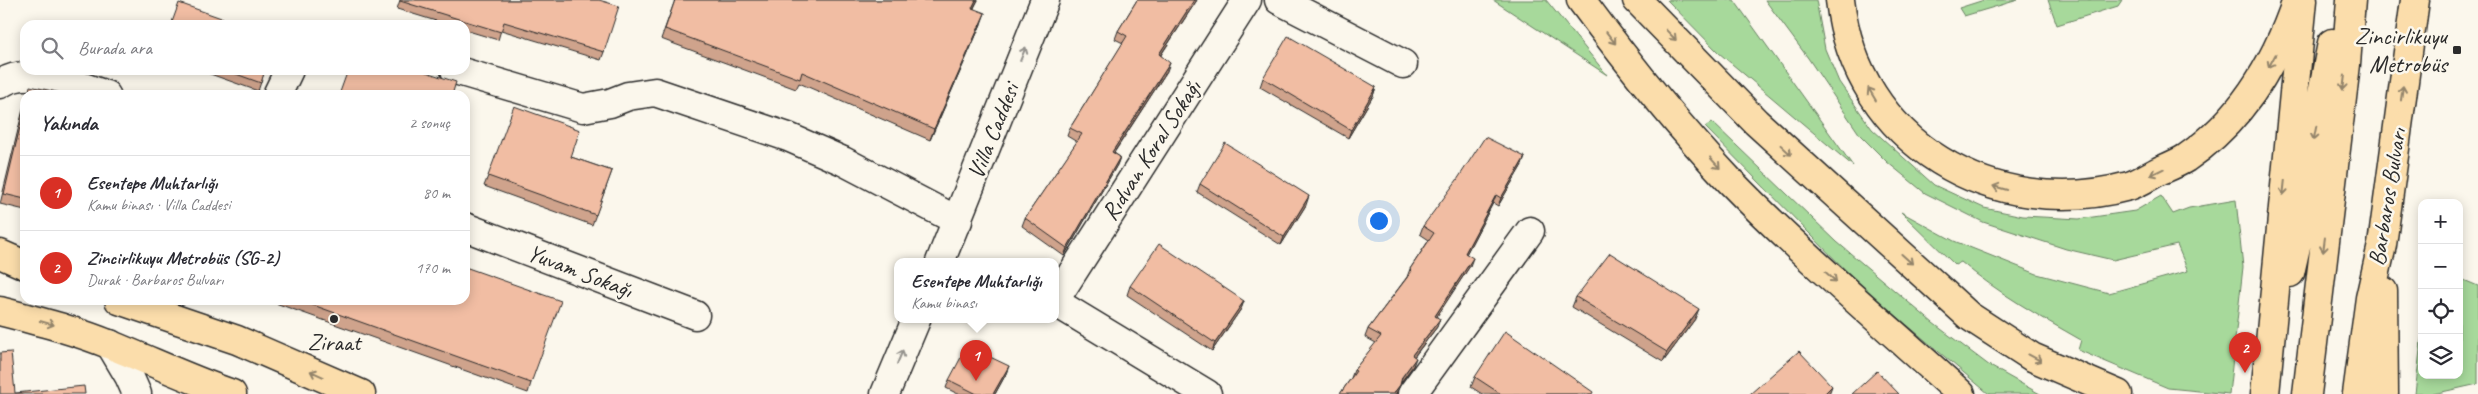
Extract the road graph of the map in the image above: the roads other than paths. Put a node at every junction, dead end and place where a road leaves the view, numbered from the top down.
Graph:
1 (1045, 0) edge
2 (1247, 0) edge
3 (1279, 0) edge
4 (1581, 0) edge
5 (1637, 0) edge
6 (1840, 0) edge
7 (2297, 0) edge
8 (2303, 0) edge
9 (2342, 0) edge
10 (2350, 0) edge
11 (2415, 0) edge
12 (1403, 64) dead end
13 (470, 74) edge
14 (287, 75) edge
15 (0, 84) edge
16 (91, 90) edge
17 (279, 90) edge
18 (958, 221) junction
19 (470, 229) edge
20 (1530, 230) dead end
21 (0, 254) edge
22 (942, 258) edge
23 (20, 263) edge
24 (1059, 295) edge
25 (1059, 303) edge
26 (134, 305) edge
27 (0, 311) edge
28 (695, 316) dead end
29 (915, 323) edge
30 (2272, 334) junction
31 (110, 344) junction
32 (2373, 357) junction
33 (136, 394) edge
34 (232, 394) edge
35 (362, 394) edge
36 (885, 394) edge
37 (1207, 394) edge
38 (1412, 394) edge
39 (1962, 394) edge
40 (2118, 394) edge
41 (2265, 394) edge
42 (2307, 394) edge
43 (2357, 394) edge
44 (2384, 394) edge

18 -> 1 street, Villa Caddesi
2 - 24 street, Rıdvan Koral Sokağı
3 - 12 street
4 -> 39 main road
5 -> 40 main road
7 -> 6 main road
8 -> 30 main road
9 -> 30 main road
10 -> 42 main road
32 -> 11 main road, Barbaros Bulvarı
13 - 18 street
14 - 17 street
15 - 16 street
18 - 22 street, Villa Caddesi
19 - 28 street, Yuvam Sokağı
20 - 38 street
21 - 23 main road
25 - 37 street
35 -> 26 main road
27 -> 31 main road
36 -> 29 street
30 - 41 main road
31 - 33 street
31 - 34 main road
32 - 43 main road, Barbaros Bulvarı
32 - 44 main road

